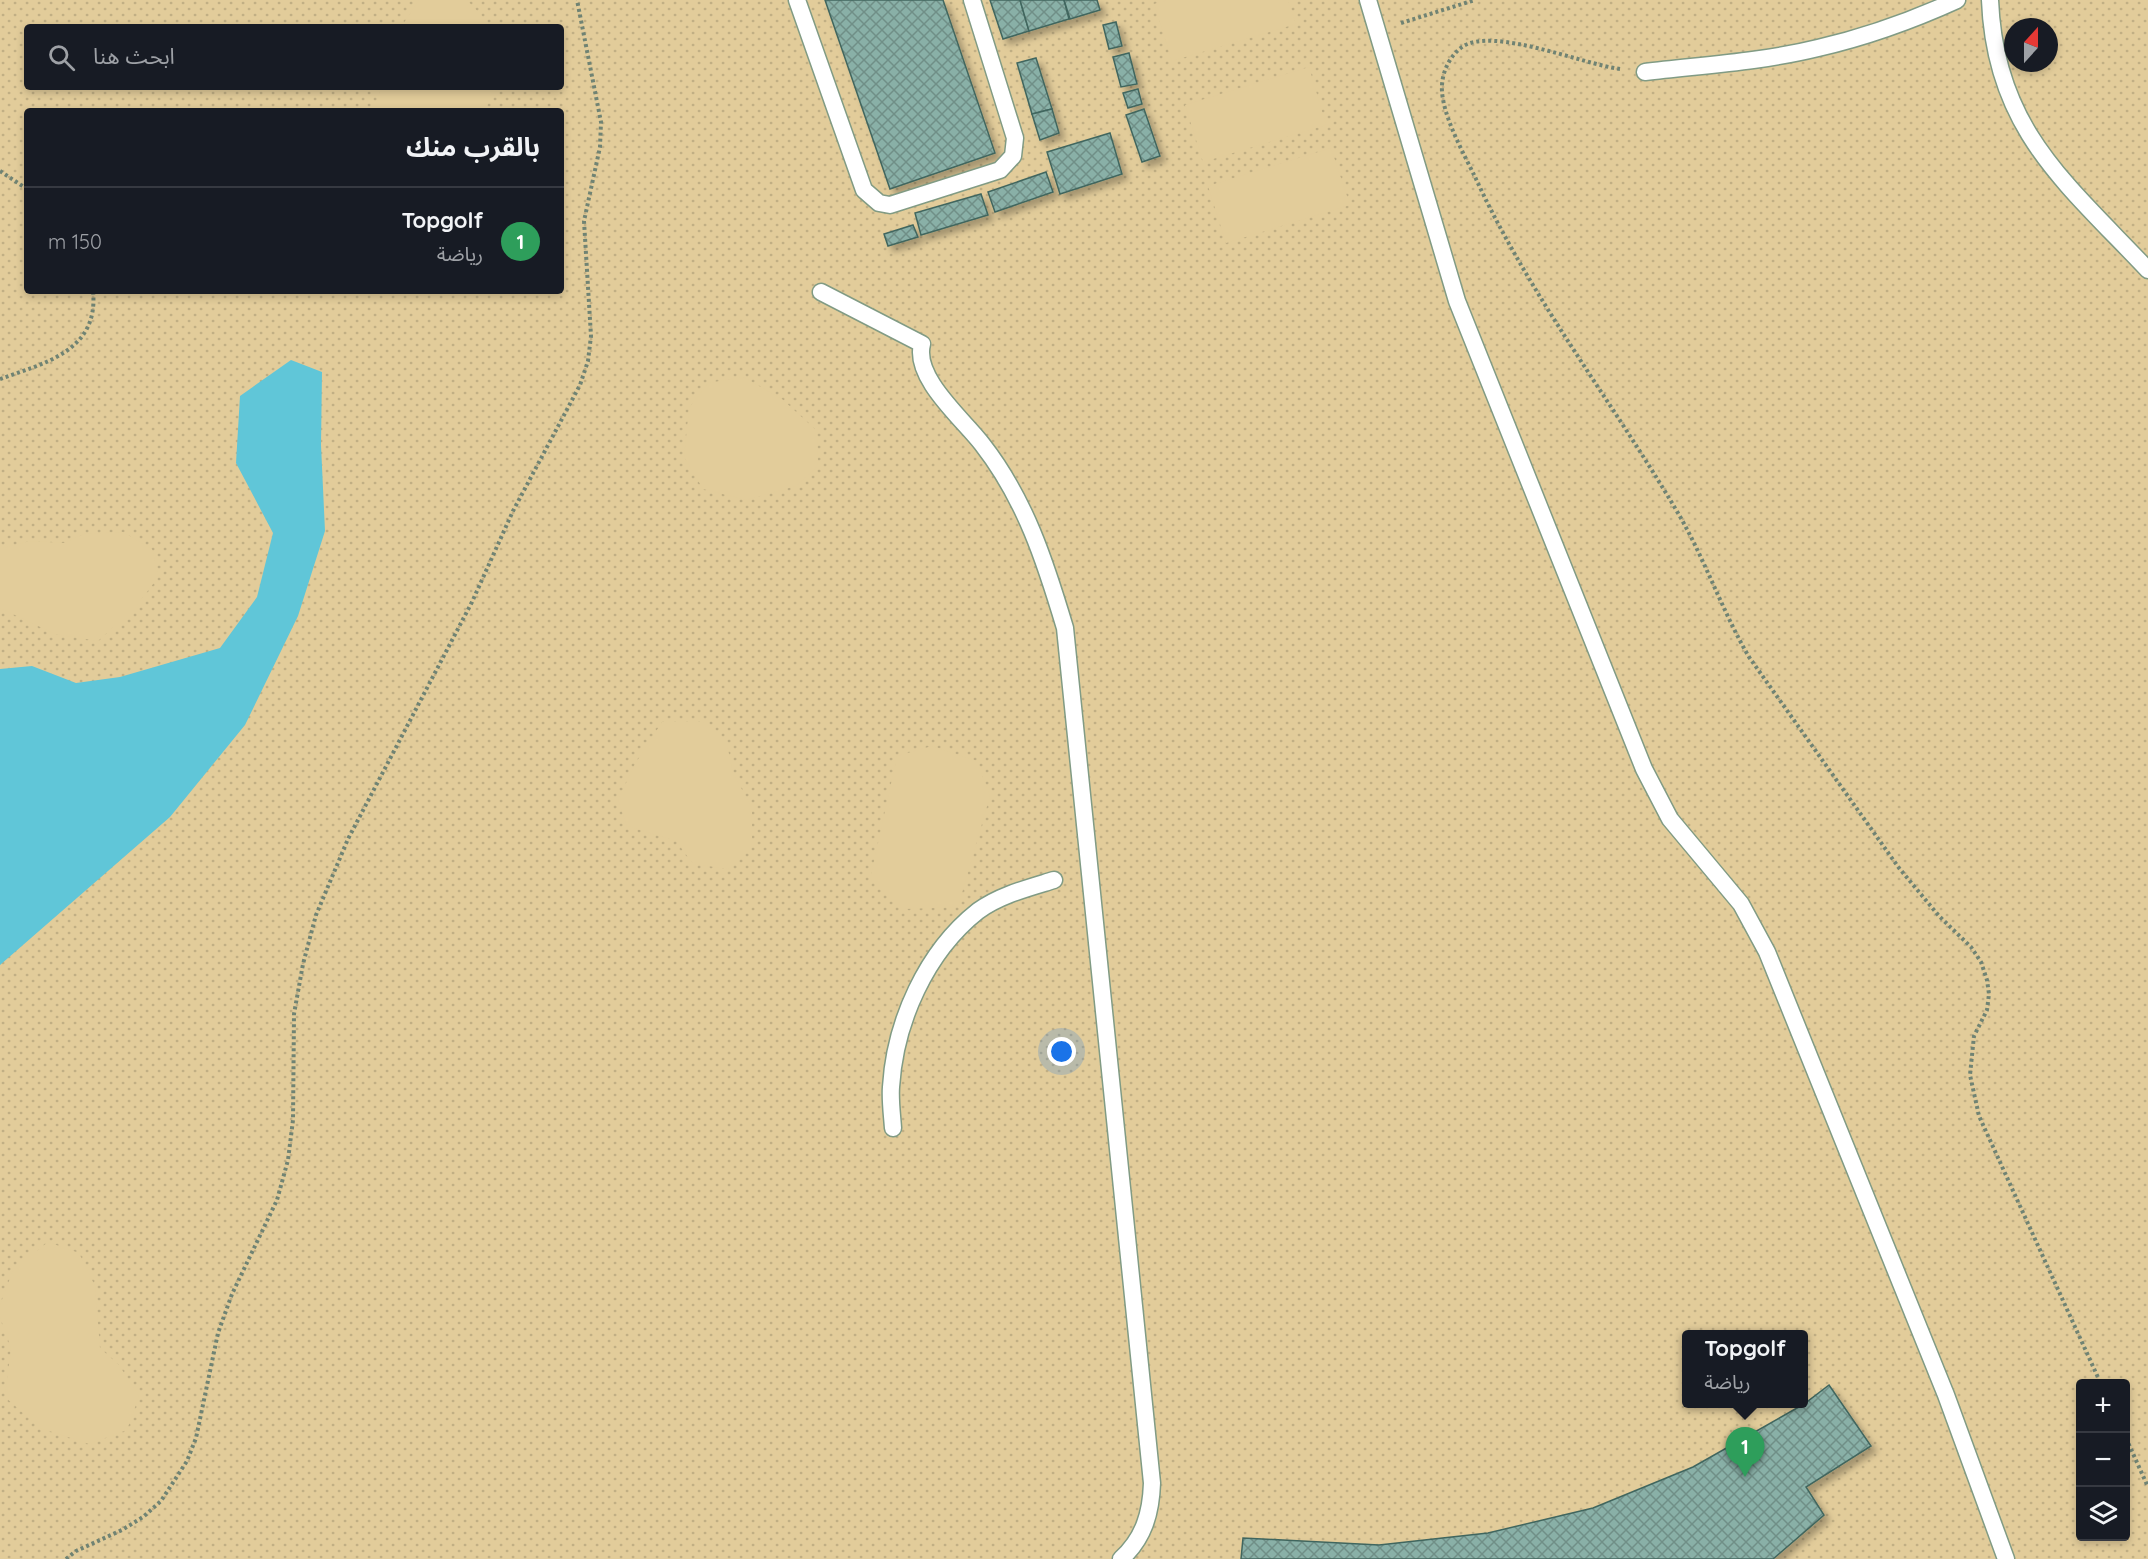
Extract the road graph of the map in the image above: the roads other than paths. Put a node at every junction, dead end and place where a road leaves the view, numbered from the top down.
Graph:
1 (797, 0) edge
2 (972, 0) edge
3 (1368, 0) edge
4 (1958, 0) edge
5 (1990, 0) edge
6 (1645, 72) road end
7 (2148, 270) edge
8 (821, 292) dead end
9 (1054, 880) dead end
10 (893, 1128) dead end
11 (1121, 1559) edge
12 (2006, 1559) edge

1 - 2 lane
3 - 12 lane
4 - 6 lane
5 - 7 lane
8 - 11 lane
9 - 10 lane

